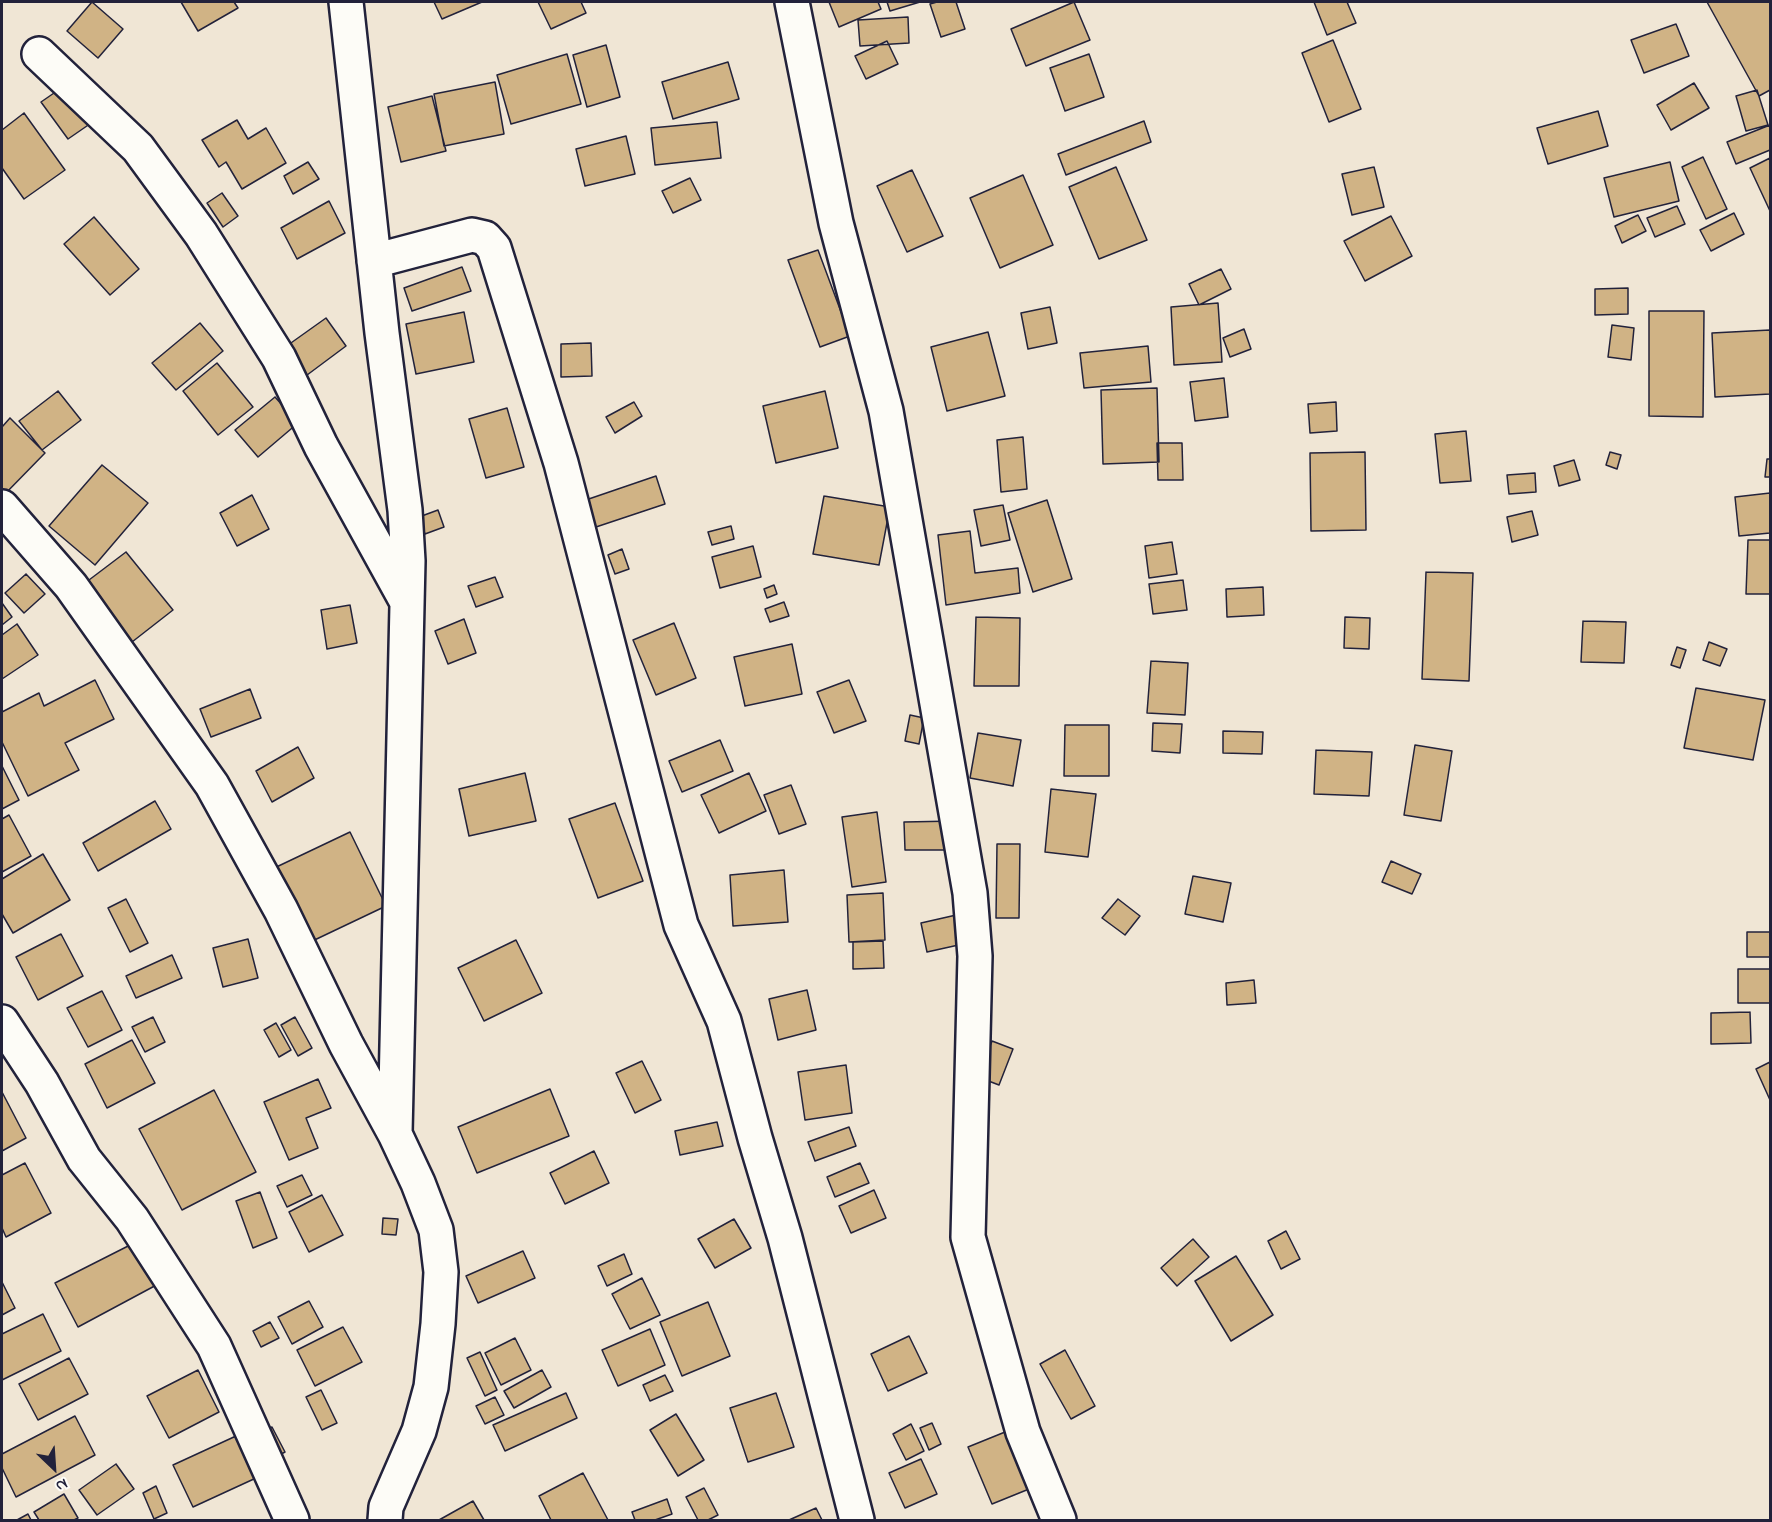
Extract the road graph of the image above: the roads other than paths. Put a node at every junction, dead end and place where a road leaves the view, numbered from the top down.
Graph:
1 (346, 2) edge
2 (792, 2) edge
3 (39, 54) dead end
4 (374, 261) junction
5 (2, 507) edge
6 (410, 606) junction
7 (2, 1022) edge
8 (395, 1134) junction
9 (292, 1521) edge
10 (385, 1521) edge
11 (857, 1521) edge
12 (1059, 1521) edge

1 - 4 street
2 - 12 street
3 - 6 street
4 - 6 street
4 - 11 street
5 - 8 street
6 - 8 street
7 - 9 street
8 - 10 street

